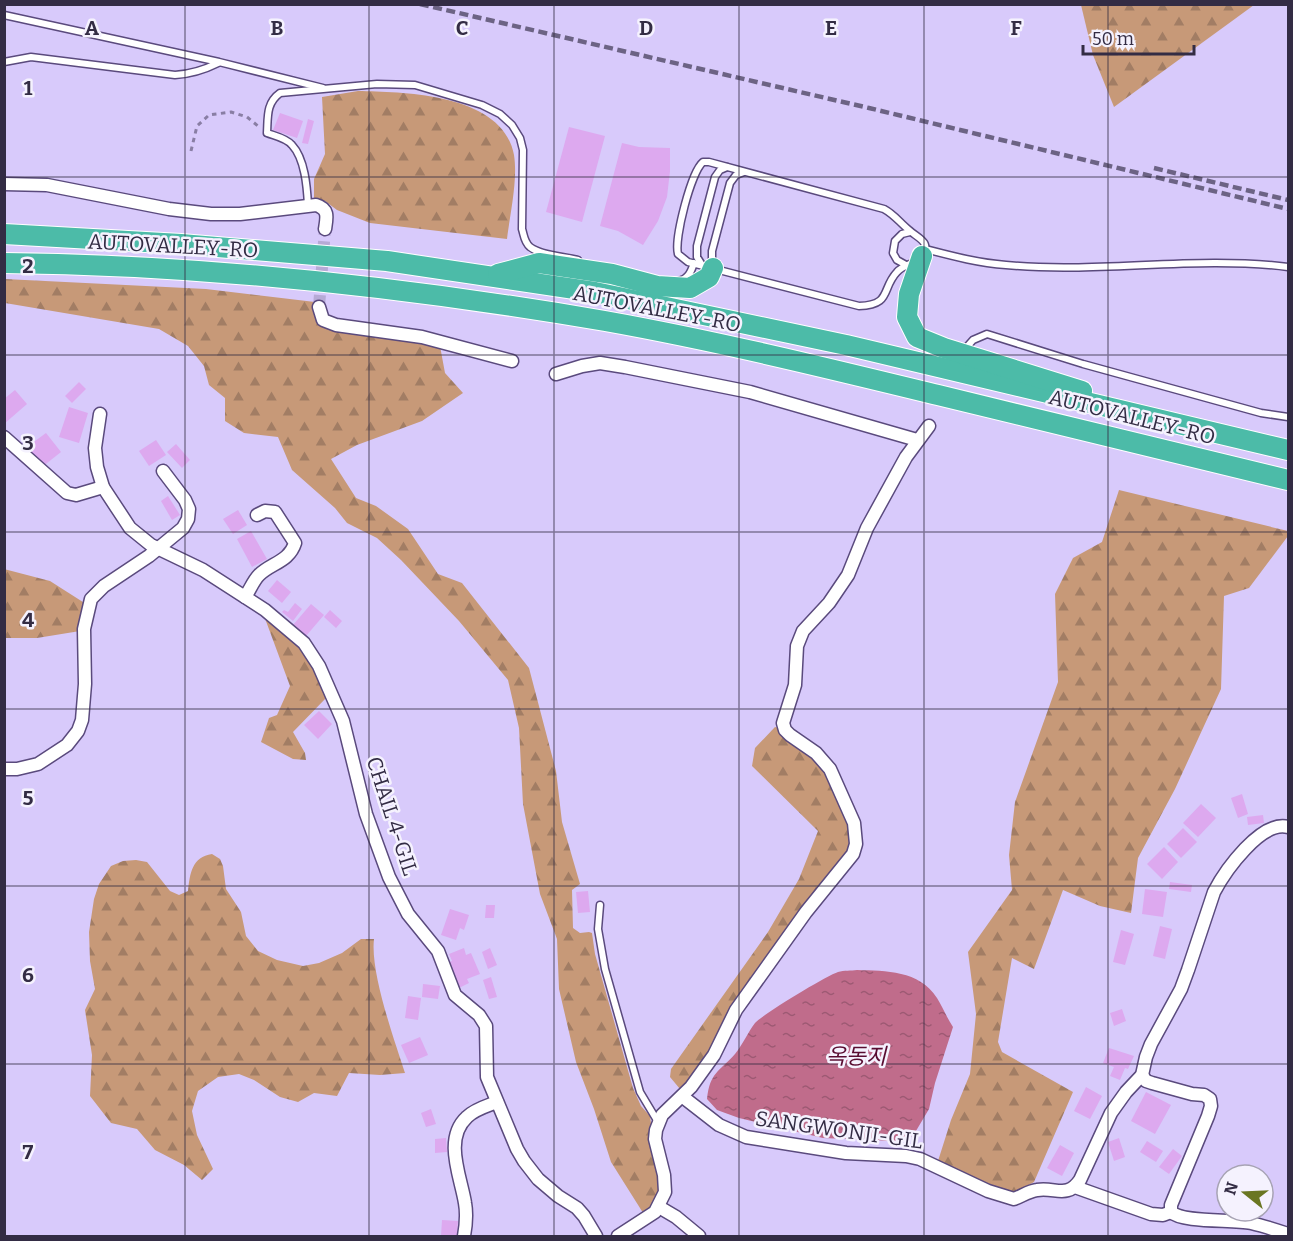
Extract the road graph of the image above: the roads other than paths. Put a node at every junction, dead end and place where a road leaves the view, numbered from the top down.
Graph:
1 (4, 15) edge
2 (4, 62) edge
3 (219, 63) junction
4 (328, 89) junction
5 (728, 167) junction
6 (748, 172) junction
7 (4, 184) edge
8 (308, 205) junction
9 (325, 229) tunnel mouth
10 (910, 232) junction
11 (4, 234) edge
12 (918, 256) junction
13 (582, 260) dead end
14 (4, 263) edge
15 (594, 263) dead end
16 (708, 267) junction
17 (1288, 267) edge
18 (640, 273) dead end
19 (487, 276) junction
20 (663, 279) dead end
21 (319, 307) dead end
22 (965, 349) dead end
23 (512, 361) dead end
24 (556, 374) dead end
25 (100, 414) dead end
26 (1288, 417) edge
27 (929, 426) dead end
28 (1196, 429) junction
29 (4, 437) edge
30 (917, 440) junction
31 (1288, 450) edge
32 (163, 471) dead end
33 (1288, 480) edge
34 (103, 487) junction
35 (257, 515) dead end
36 (158, 548) junction
37 (245, 597) junction
38 (4, 769) edge
39 (1288, 827) edge
40 (600, 905) dead end
41 (1142, 1075) junction
42 (683, 1097) junction
43 (497, 1102) junction
44 (658, 1122) junction
45 (1075, 1187) junction
46 (659, 1207) junction
47 (1171, 1212) junction
48 (1288, 1234) edge
49 (464, 1236) edge
50 (596, 1236) edge
51 (618, 1236) edge
52 (699, 1236) edge

1 - 3 lane
2 - 3 lane
3 - 4 lane
4 - 8 lane
4 - 13 lane
5 - 6 lane
5 - 16 lane
5 - 16 lane
6 - 10 lane
6 - 16 lane
7 - 8 street
8 - 9 street
10 - 12 lane
10 - 12 lane
11 - 19 highway, AUTOVALLEY-RO
12 - 16 lane
12 - 17 lane
12 - 28 highway
14 - 33 highway, AUTOVALLEY-RO
15 - 18 lane
16 - 19 highway
16 - 20 lane
19 - 28 highway, AUTOVALLEY-RO
21 - 23 street
22 - 26 lane
24 - 30 street
25 - 34 street, CHAIL 4-GIL
27 - 30 street
28 - 31 highway, AUTOVALLEY-RO
29 - 34 street
30 - 42 street
32 - 36 street
34 - 36 street, CHAIL 4-GIL
35 - 37 street
36 - 37 street, CHAIL 4-GIL
36 - 38 street
37 - 43 street, CHAIL 4-GIL
39 - 41 street
40 - 44 lane
41 - 45 street
41 - 47 street
42 - 44 street
42 - 45 street, SANGWONJI-GIL
43 - 49 street
43 - 50 street, CHAIL 4-GIL
44 - 46 street
45 - 47 street
46 - 51 street
46 - 52 street
47 - 48 street

